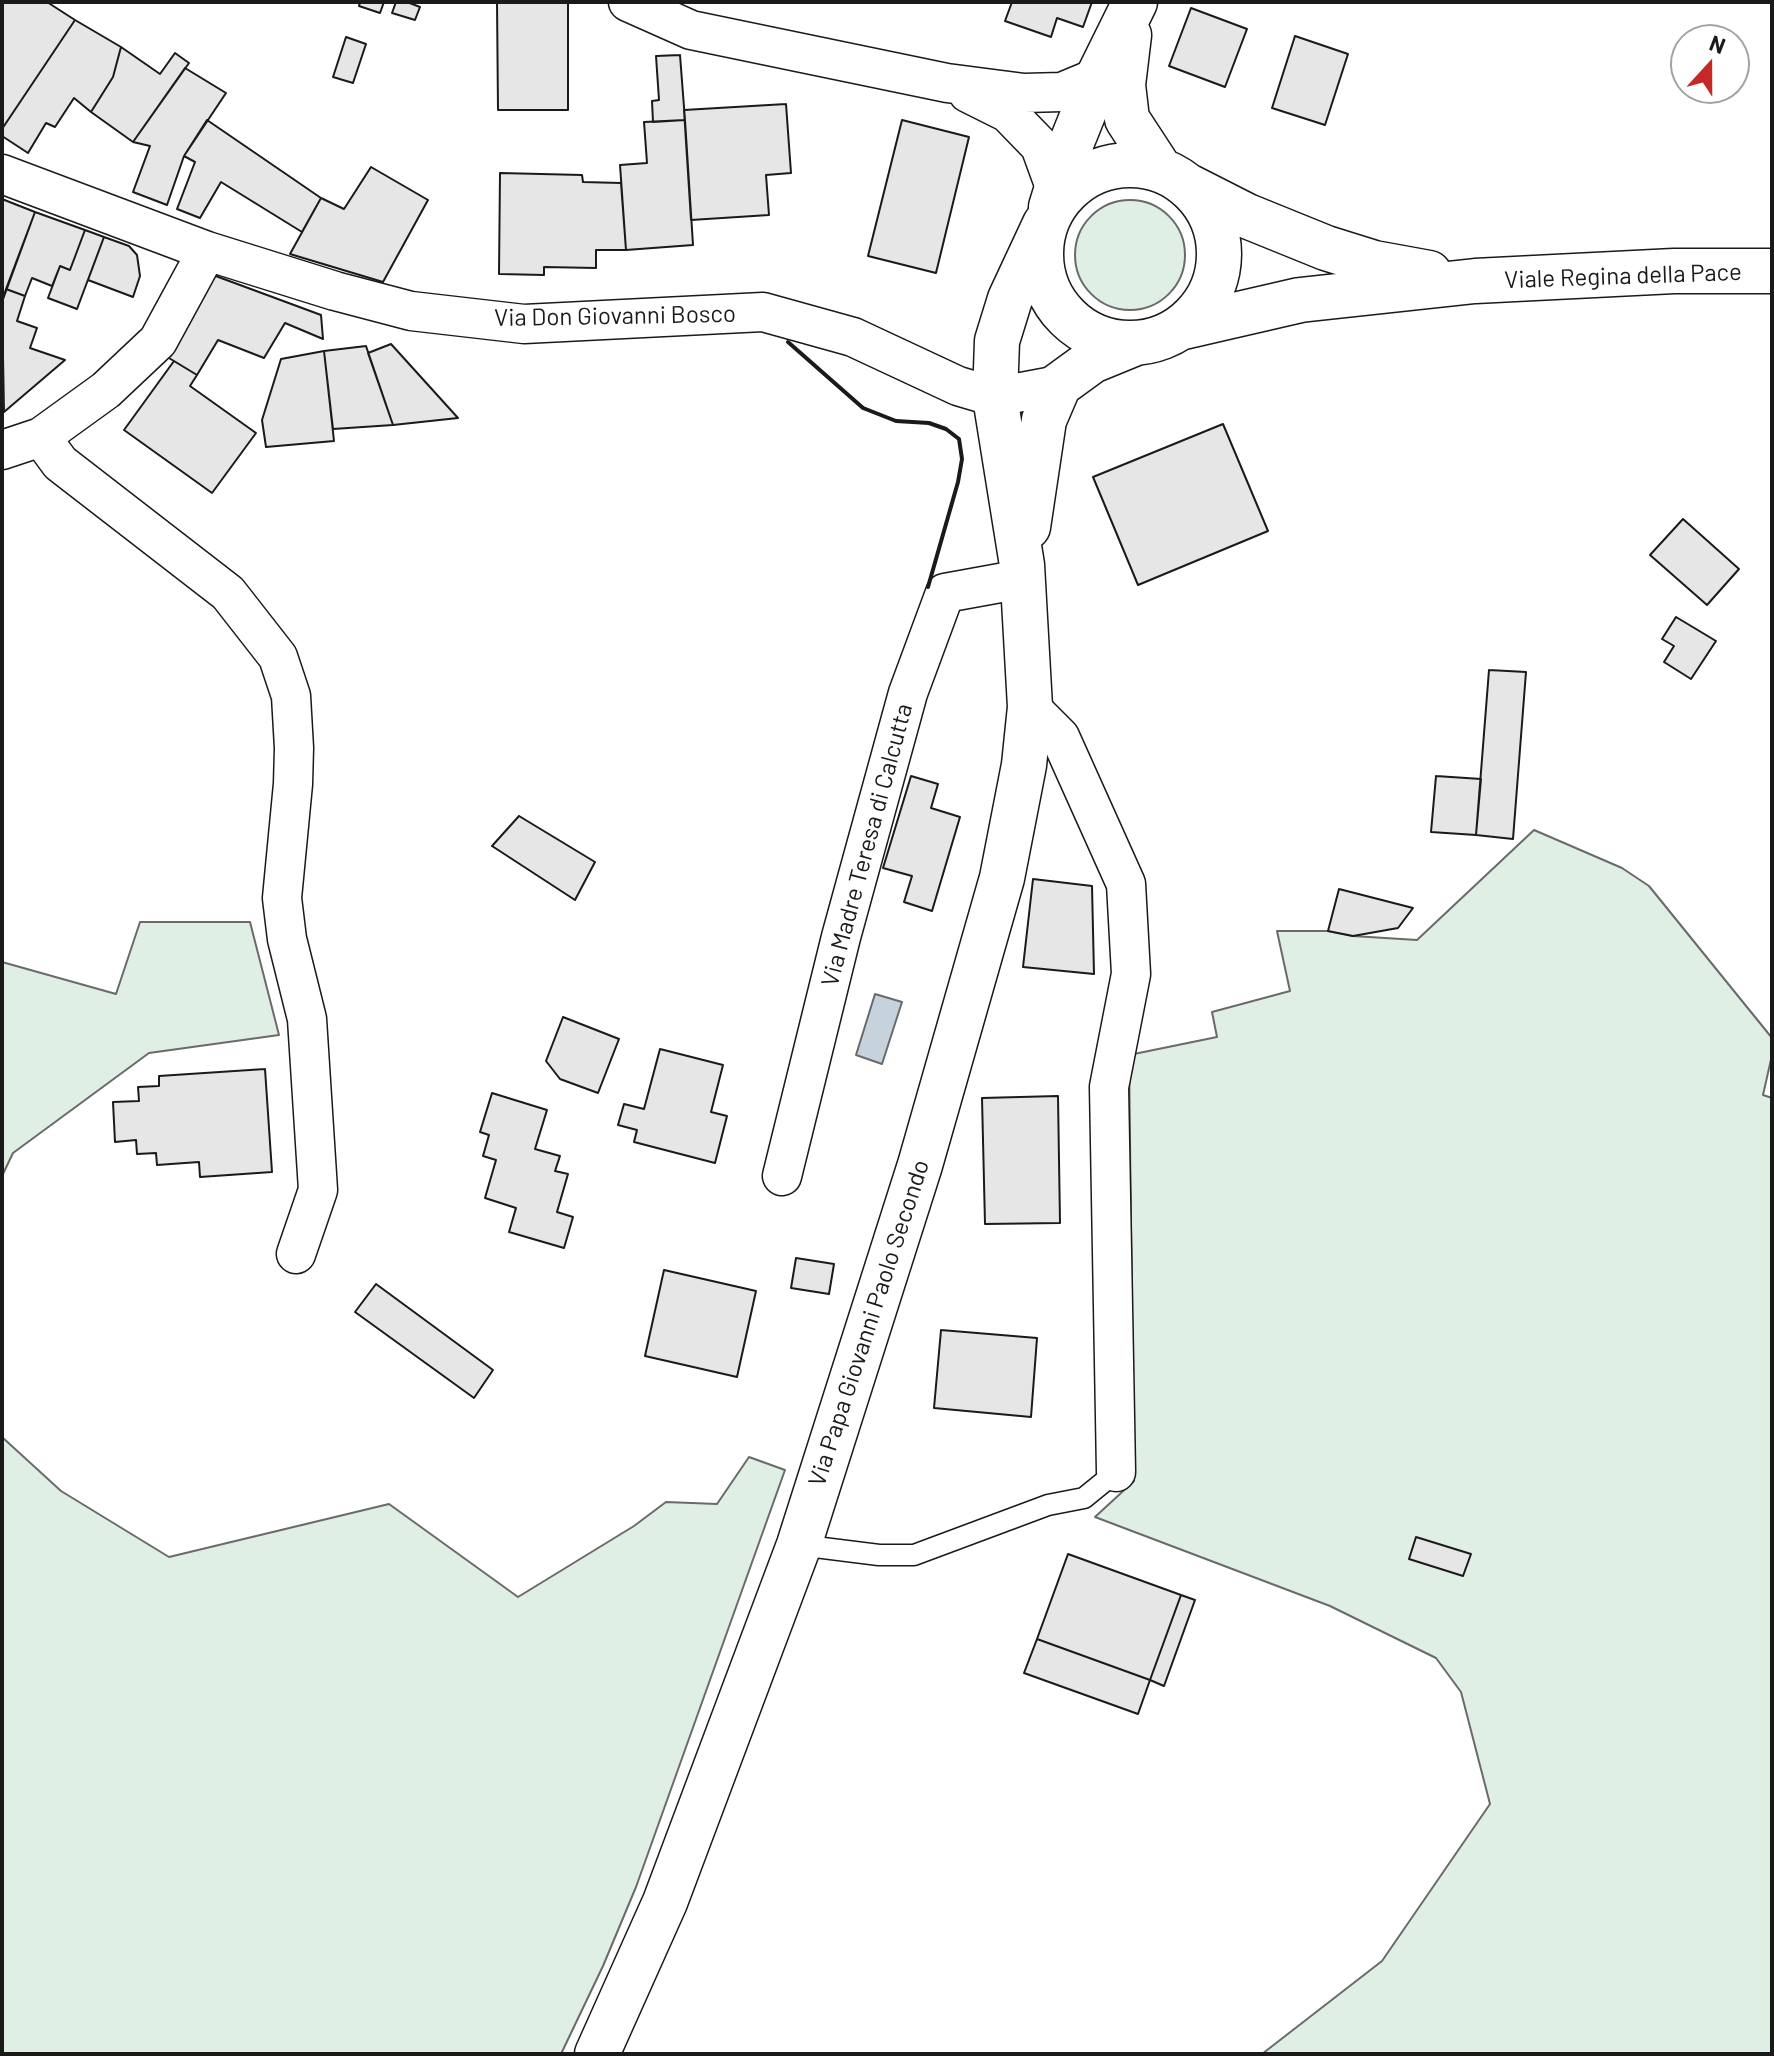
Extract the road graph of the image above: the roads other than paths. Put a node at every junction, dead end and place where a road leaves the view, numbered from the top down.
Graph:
1 (628, 2) edge
2 (1133, 6) edge
3 (1098, 77) junction
4 (947, 83) junction
5 (2, 174) edge
6 (1174, 177) junction
7 (1050, 209) junction
8 (207, 251) junction
9 (1772, 271) edge
10 (1475, 281) junction
11 (1183, 327) junction
12 (1136, 343) junction
13 (1059, 385) junction
14 (995, 397) junction
15 (41, 437) junction
16 (2, 450) edge
17 (1022, 572) junction
18 (1030, 707) junction
19 (782, 1176) dead end
20 (296, 1254) dead end
21 (1116, 1472) joint
22 (799, 1545) junction
23 (597, 2054) edge

1 - 4 street
2 - 3 main road
2 - 6 main road
3 - 4 street
3 - 7 main road
4 - 7 street
5 - 8 street, Via Don Giovanni Bosco
6 - 7 main road
6 - 10 main road
6 - 11 main road
7 - 12 main road
7 - 14 main road
8 - 14 street, Via Don Giovanni Bosco
8 - 15 street
9 - 10 main road, Viale Regina della Pace
10 - 11 main road
11 - 12 main road
12 - 13 main road
13 - 14 street
13 - 17 main road
14 - 17 main road
15 - 16 street
15 - 20 street
17 - 18 main road, Via Papa Giovanni Paolo Secondo
17 - 19 street, Via Madre Teresa di Calcutta
18 - 21 street
18 - 22 main road, Via Papa Giovanni Paolo Secondo
21 - 22 lane
22 - 23 main road, Via Papa Giovanni Paolo Secondo

